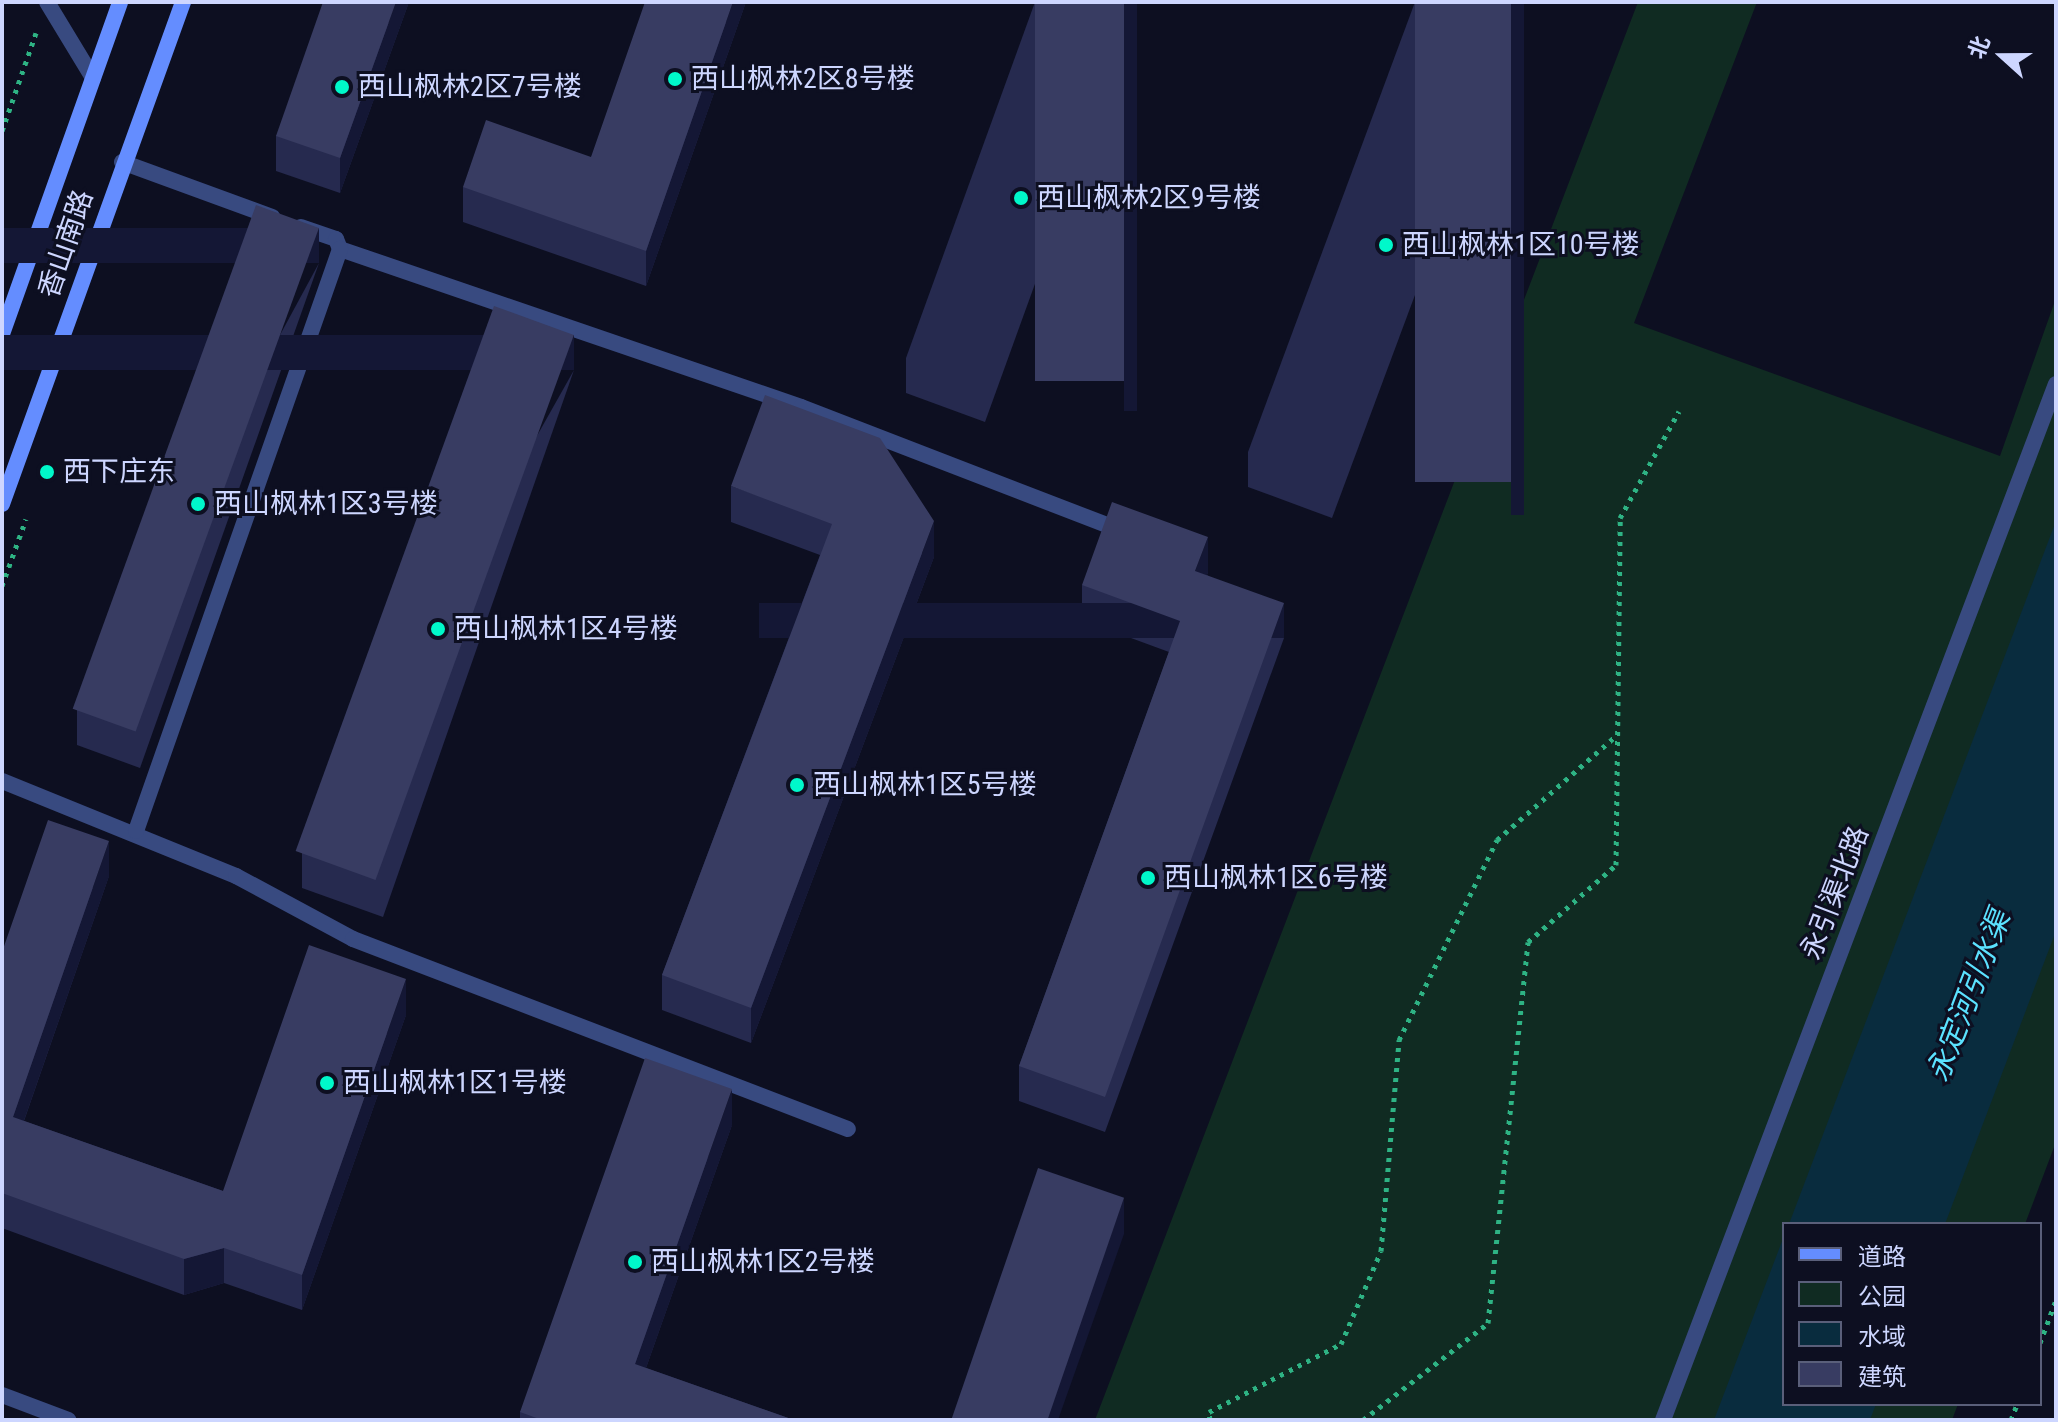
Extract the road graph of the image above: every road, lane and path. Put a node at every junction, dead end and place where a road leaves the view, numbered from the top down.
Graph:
1 (120, 2) edge
2 (183, 2) edge
3 (44, 9) edge
4 (93, 78) junction
5 (2, 131) edge
6 (122, 162) junction
7 (340, 249) junction
8 (2, 334) edge
9 (2056, 384) edge
10 (1679, 411) dead end
11 (2, 504) edge
12 (1115, 528) edge
13 (1617, 736) junction
14 (2, 781) edge
15 (136, 831) junction
16 (848, 1129) dead end
17 (2056, 1300) edge
18 (2042, 1338) edge
19 (2, 1395) edge
20 (68, 1420) edge
21 (1210, 1420) edge
22 (1363, 1420) edge
23 (1663, 1420) edge

1 - 4 main road, 香山南路
2 - 6 main road, 香山南路
3 - 4 street
3 - 5 path
4 - 8 main road, 香山南路
6 - 7 street
6 - 11 main road, 香山南路
7 - 12 street
7 - 15 street
9 - 23 street, 永引渠北路
10 - 13 path
13 - 21 path
13 - 22 path
14 - 15 street
15 - 16 street
17 - 18 path
19 - 20 street

